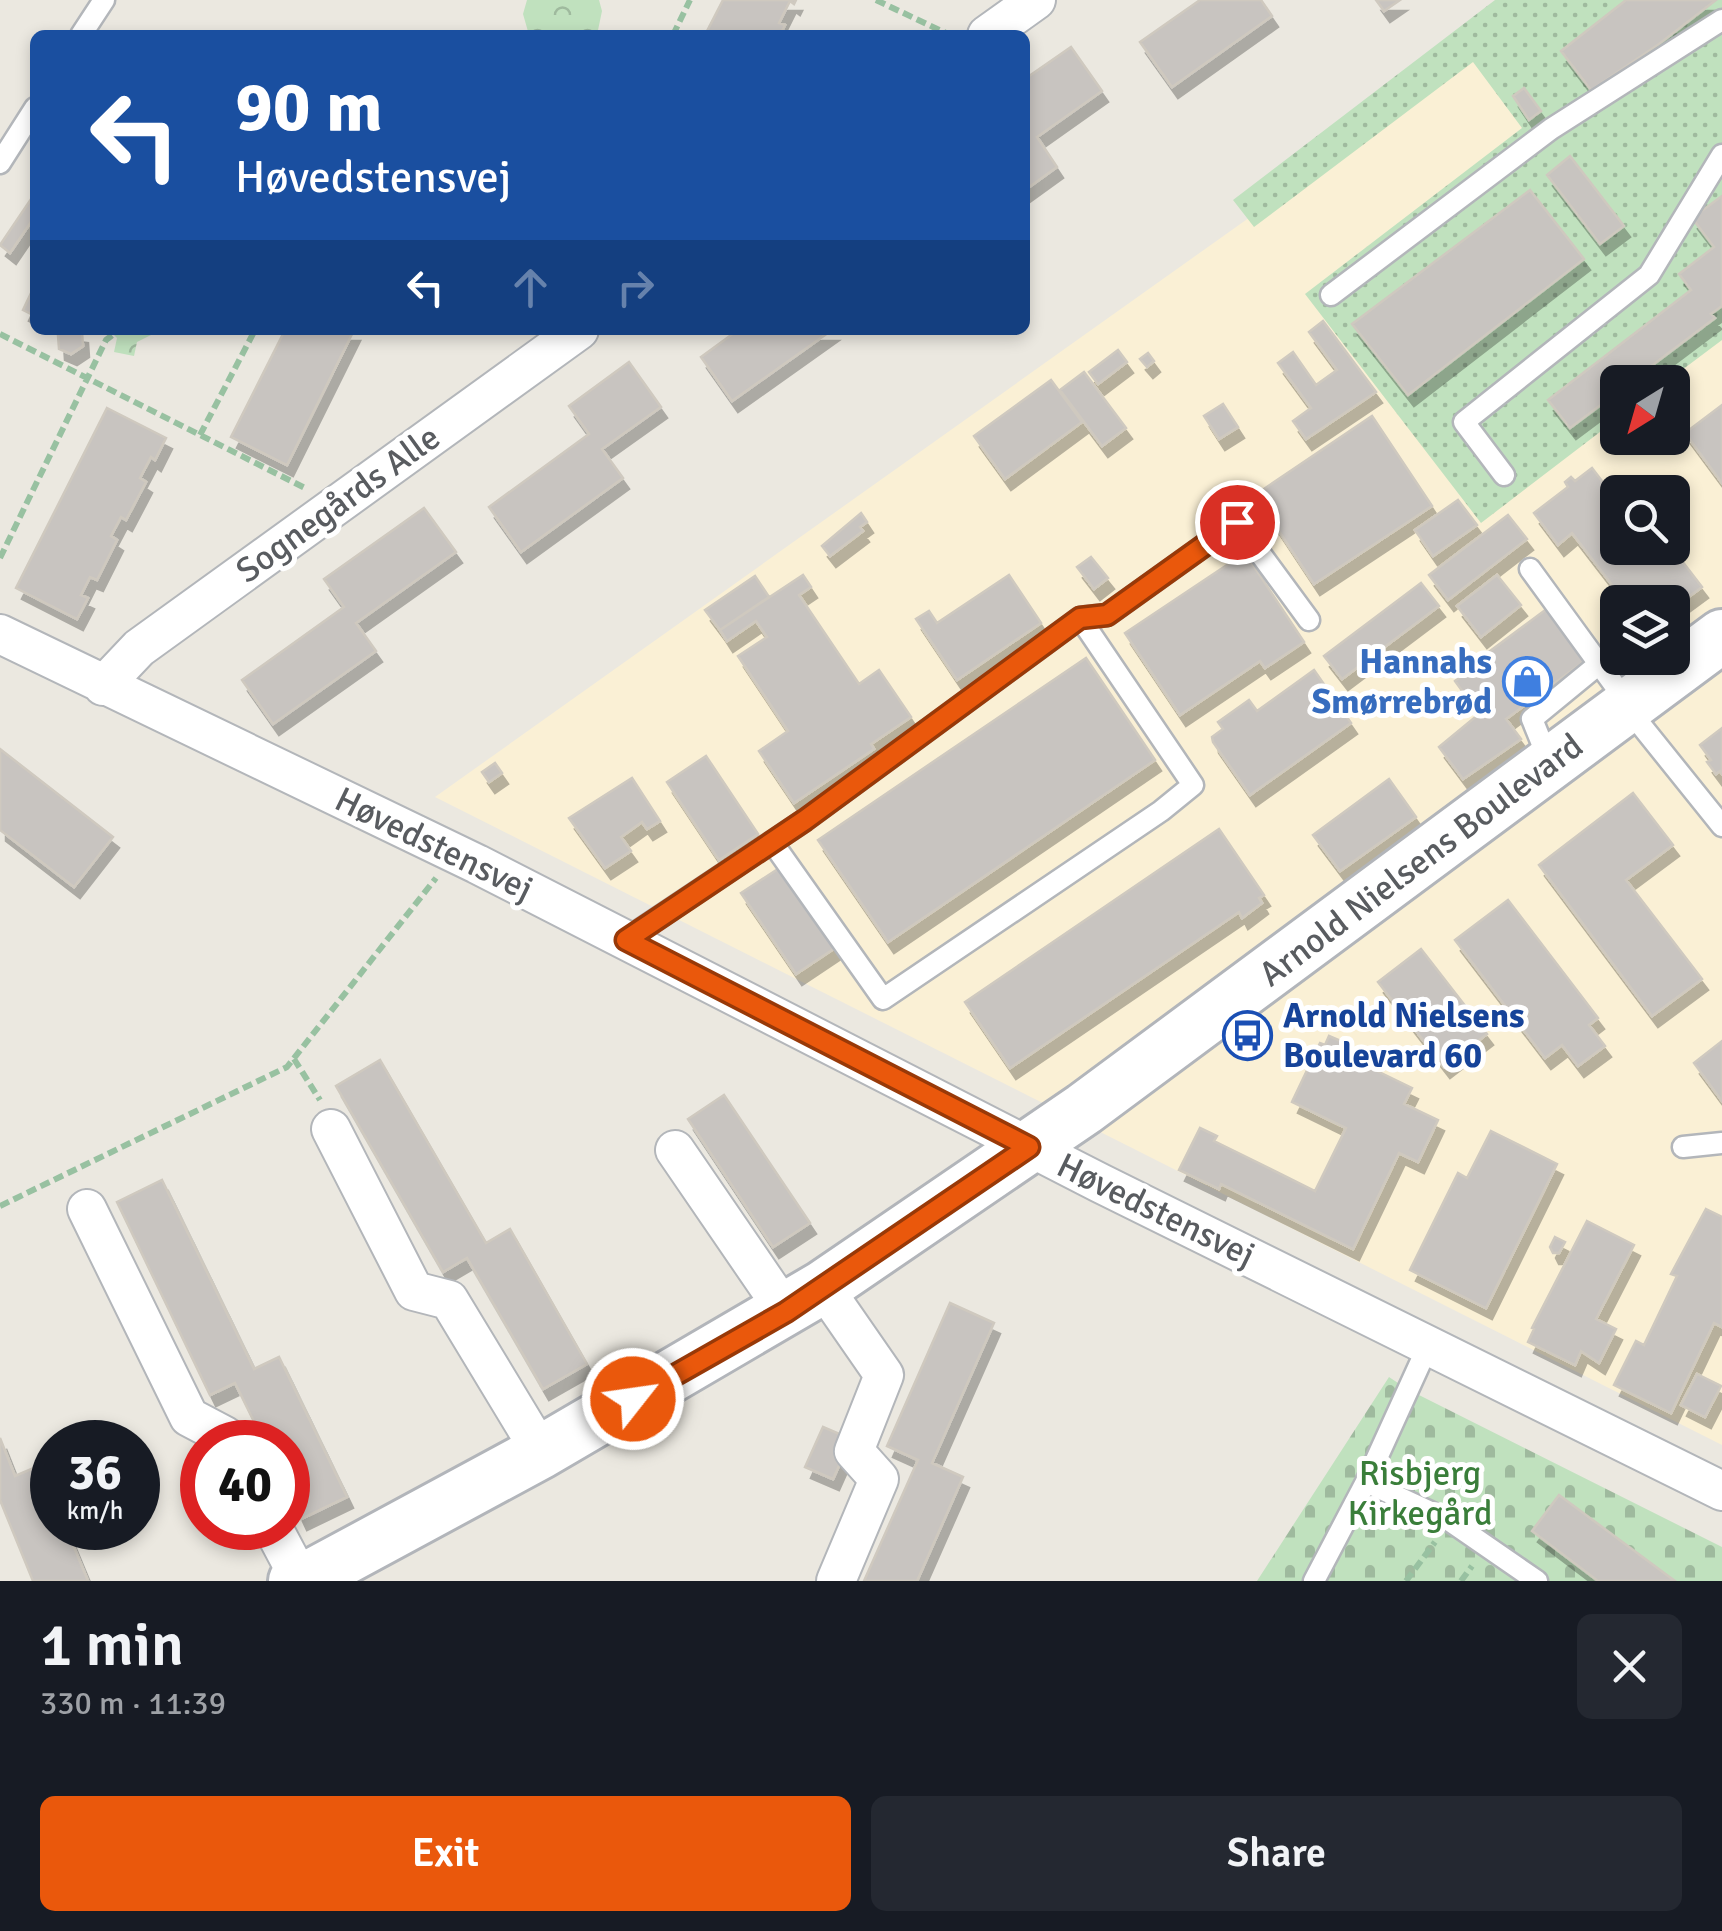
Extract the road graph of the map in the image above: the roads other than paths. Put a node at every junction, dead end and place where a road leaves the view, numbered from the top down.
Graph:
1 (104, 0) edge
2 (1036, 0) edge
3 (1722, 20) edge
4 (85, 30) edge
5 (994, 30) edge
6 (30, 116) edge
7 (1722, 155) edge
8 (0, 163) edge
9 (1331, 295) dead end
10 (572, 335) edge
11 (1504, 476) dead end
12 (1530, 569) dead end
13 (1080, 618) junction
14 (1309, 620) dead end
15 (0, 634) edge
16 (1722, 636) edge
17 (1599, 664) junction
18 (103, 686) junction
19 (1628, 706) junction
20 (1550, 764) junction
21 (1722, 826) edge
22 (772, 842) junction
23 (626, 940) junction
24 (331, 1130) road end
25 (1722, 1143) edge
26 (1029, 1147) junction
27 (1683, 1148) dead end
28 (675, 1150) dead end
29 (87, 1209) dead end
30 (804, 1300) junction
31 (1428, 1346) junction
32 (196, 1420) edge
33 (541, 1452) junction
34 (1366, 1482) junction
35 (1722, 1491) edge
36 (288, 1550) edge
37 (308, 1578) edge
38 (836, 1581) edge
39 (1314, 1581) edge
40 (1536, 1581) edge

1 - 4 lane
2 - 5 street
3 - 9 lane
6 - 8 lane
7 - 11 lane
10 - 18 street, Sognegårds Alle
12 - 17 lane
13 - 14 lane
13 - 22 lane
13 - 22 lane
15 - 18 street, Høvedstensvej
16 - 19 street, Arnold Nielsens Boulevard
17 - 19 lane
17 - 20 lane
18 - 23 street, Høvedstensvej
19 - 20 street, Arnold Nielsens Boulevard
19 - 21 lane
20 - 26 street, Arnold Nielsens Boulevard
22 - 23 lane
23 - 26 street, Høvedstensvej
24 - 33 street
25 - 27 lane
26 - 30 street, Arnold Nielsens Boulevard
26 - 31 street, Høvedstensvej
28 - 30 street
29 - 32 street
30 - 33 street, Arnold Nielsens Boulevard
30 - 38 street
31 - 34 lane
31 - 35 street, Høvedstensvej
33 - 37 street, Arnold Nielsens Boulevard
34 - 39 lane
34 - 40 lane
36 - 37 street, Arnold Nielsens Boulevard

